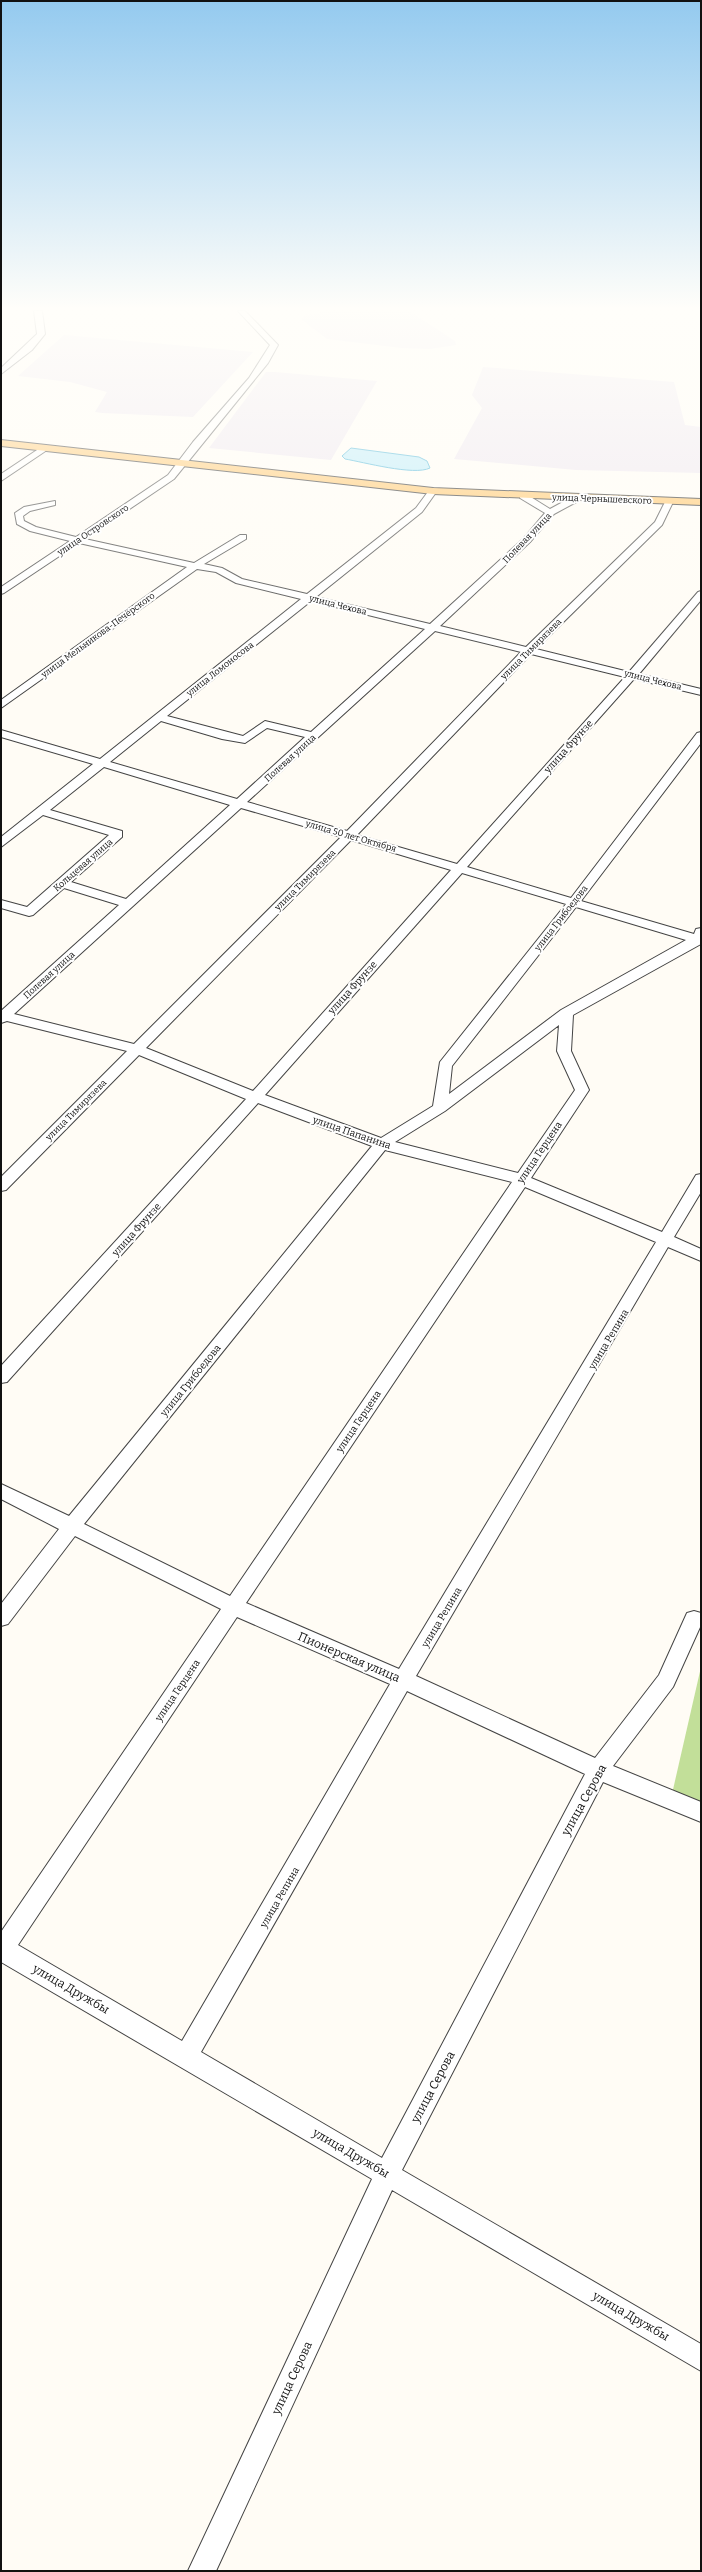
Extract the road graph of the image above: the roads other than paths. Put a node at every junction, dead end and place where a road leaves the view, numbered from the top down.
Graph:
1 (208, 431) edge
2 (1, 443) edge
3 (46, 448) junction
4 (180, 464) junction
5 (1, 478) edge
6 (433, 491) junction
7 (523, 496) junction
8 (577, 498) junction
9 (668, 502) junction
10 (701, 502) edge
11 (52, 503) dead end
12 (551, 512) junction
13 (243, 537) dead end
14 (78, 540) junction
15 (195, 566) junction
16 (1, 591) edge
17 (701, 594) edge
18 (310, 598) junction
19 (432, 628) junction
20 (528, 651) junction
21 (632, 674) junction
22 (701, 692) edge
23 (1, 705) edge
24 (159, 717) junction
25 (1, 733) edge
26 (701, 735) edge
27 (314, 736) junction
28 (102, 763) junction
29 (241, 803) junction
30 (42, 811) junction
31 (350, 835) junction
32 (1, 843) edge
33 (459, 867) junction
34 (62, 883) junction
35 (574, 902) junction
36 (1, 904) edge
37 (129, 904) junction
38 (700, 937) edge
39 (566, 1013) junction
40 (2, 1016) edge
41 (136, 1049) junction
42 (254, 1098) junction
43 (440, 1108) junction
44 (382, 1144) junction
45 (520, 1179) junction
46 (701, 1180) edge
47 (1, 1186) edge
48 (667, 1240) junction
49 (701, 1255) edge
50 (1, 1377) edge
51 (1, 1491) edge
52 (72, 1526) junction
53 (232, 1606) junction
54 (1, 1618) edge
55 (694, 1619) dead end
56 (403, 1680) junction
57 (598, 1770) junction
58 (701, 1812) edge
59 (1, 1949) edge
60 (186, 2056) junction
61 (387, 2174) junction
62 (701, 2358) edge
63 (202, 2571) edge

1 - 4 street, улица Островского
2 - 3 main road, улица Чернышевского
3 - 4 main road, улица Чернышевского
3 - 5 street
4 - 6 main road, улица Чернышевского
4 - 14 street, улица Островского
6 - 7 main road, улица Чернышевского
6 - 18 street, улица Ломоносова
7 - 8 main road, улица Чернышевского
7 - 12 street
8 - 9 main road, улица Чернышевского
8 - 12 street, Полевая улица
9 - 10 main road, улица Чернышевского
9 - 20 street, улица Тимирязева
11 - 14 street, улица Чехова
12 - 19 street, Полевая улица
13 - 15 street, улица Мельникова-Печёрского
14 - 15 street, улица Чехова
14 - 16 street, улица Островского
15 - 18 street, улица Чехова
15 - 23 street, улица Мельникова-Печёрского
17 - 21 street, улица Фрунзе
18 - 19 street, улица Чехова
18 - 24 street, улица Ломоносова
19 - 20 street, улица Чехова
19 - 27 street, Полевая улица
20 - 21 street, улица Чехова
20 - 31 street, улица Тимирязева
21 - 22 street, улица Чехова
21 - 33 street, улица Фрунзе
24 - 27 street
24 - 28 street, улица Ломоносова
25 - 28 street, улица 50 лет Октября
26 - 35 street, улица Грибоедова
27 - 29 street, Полевая улица
28 - 29 street, улица 50 лет Октября
28 - 30 street, улица Ломоносова
29 - 31 street, улица 50 лет Октября
29 - 37 street, Полевая улица
30 - 32 street, улица Ломоносова
30 - 34 street, Кольцевая улица
31 - 33 street, улица 50 лет Октября
31 - 41 street, улица Тимирязева
33 - 35 street, улица 50 лет Октября
33 - 42 street, улица Фрунзе
34 - 36 street, Кольцевая улица
34 - 37 street
35 - 38 street, улица 50 лет Октября
35 - 43 street, улица Грибоедова
37 - 40 street, Полевая улица
38 - 39 street
39 - 43 street, улица Грибоедова
39 - 45 street, улица Герцена
40 - 41 street, улица Папанина
41 - 42 street, улица Папанина
41 - 47 street, улица Тимирязева
42 - 44 street, улица Папанина
42 - 50 street, улица Фрунзе
43 - 44 street, улица Грибоедова
44 - 45 street, улица Папанина
44 - 52 street, улица Грибоедова
45 - 48 street, улица Папанина
45 - 53 street, улица Герцена
46 - 48 street, улица Репина
48 - 49 street, улица Папанина
48 - 56 street, улица Репина
51 - 52 street, Пионерская улица
52 - 53 street, Пионерская улица
52 - 54 street, улица Грибоедова
53 - 56 street, Пионерская улица
53 - 59 street, улица Герцена
55 - 57 street, улица Серова
56 - 57 street, Пионерская улица
56 - 60 street, улица Репина
57 - 58 street, Пионерская улица
57 - 61 street, улица Серова
59 - 60 street, улица Дружбы
60 - 61 street, улица Дружбы
61 - 62 street, улица Дружбы
61 - 63 street, улица Серова

